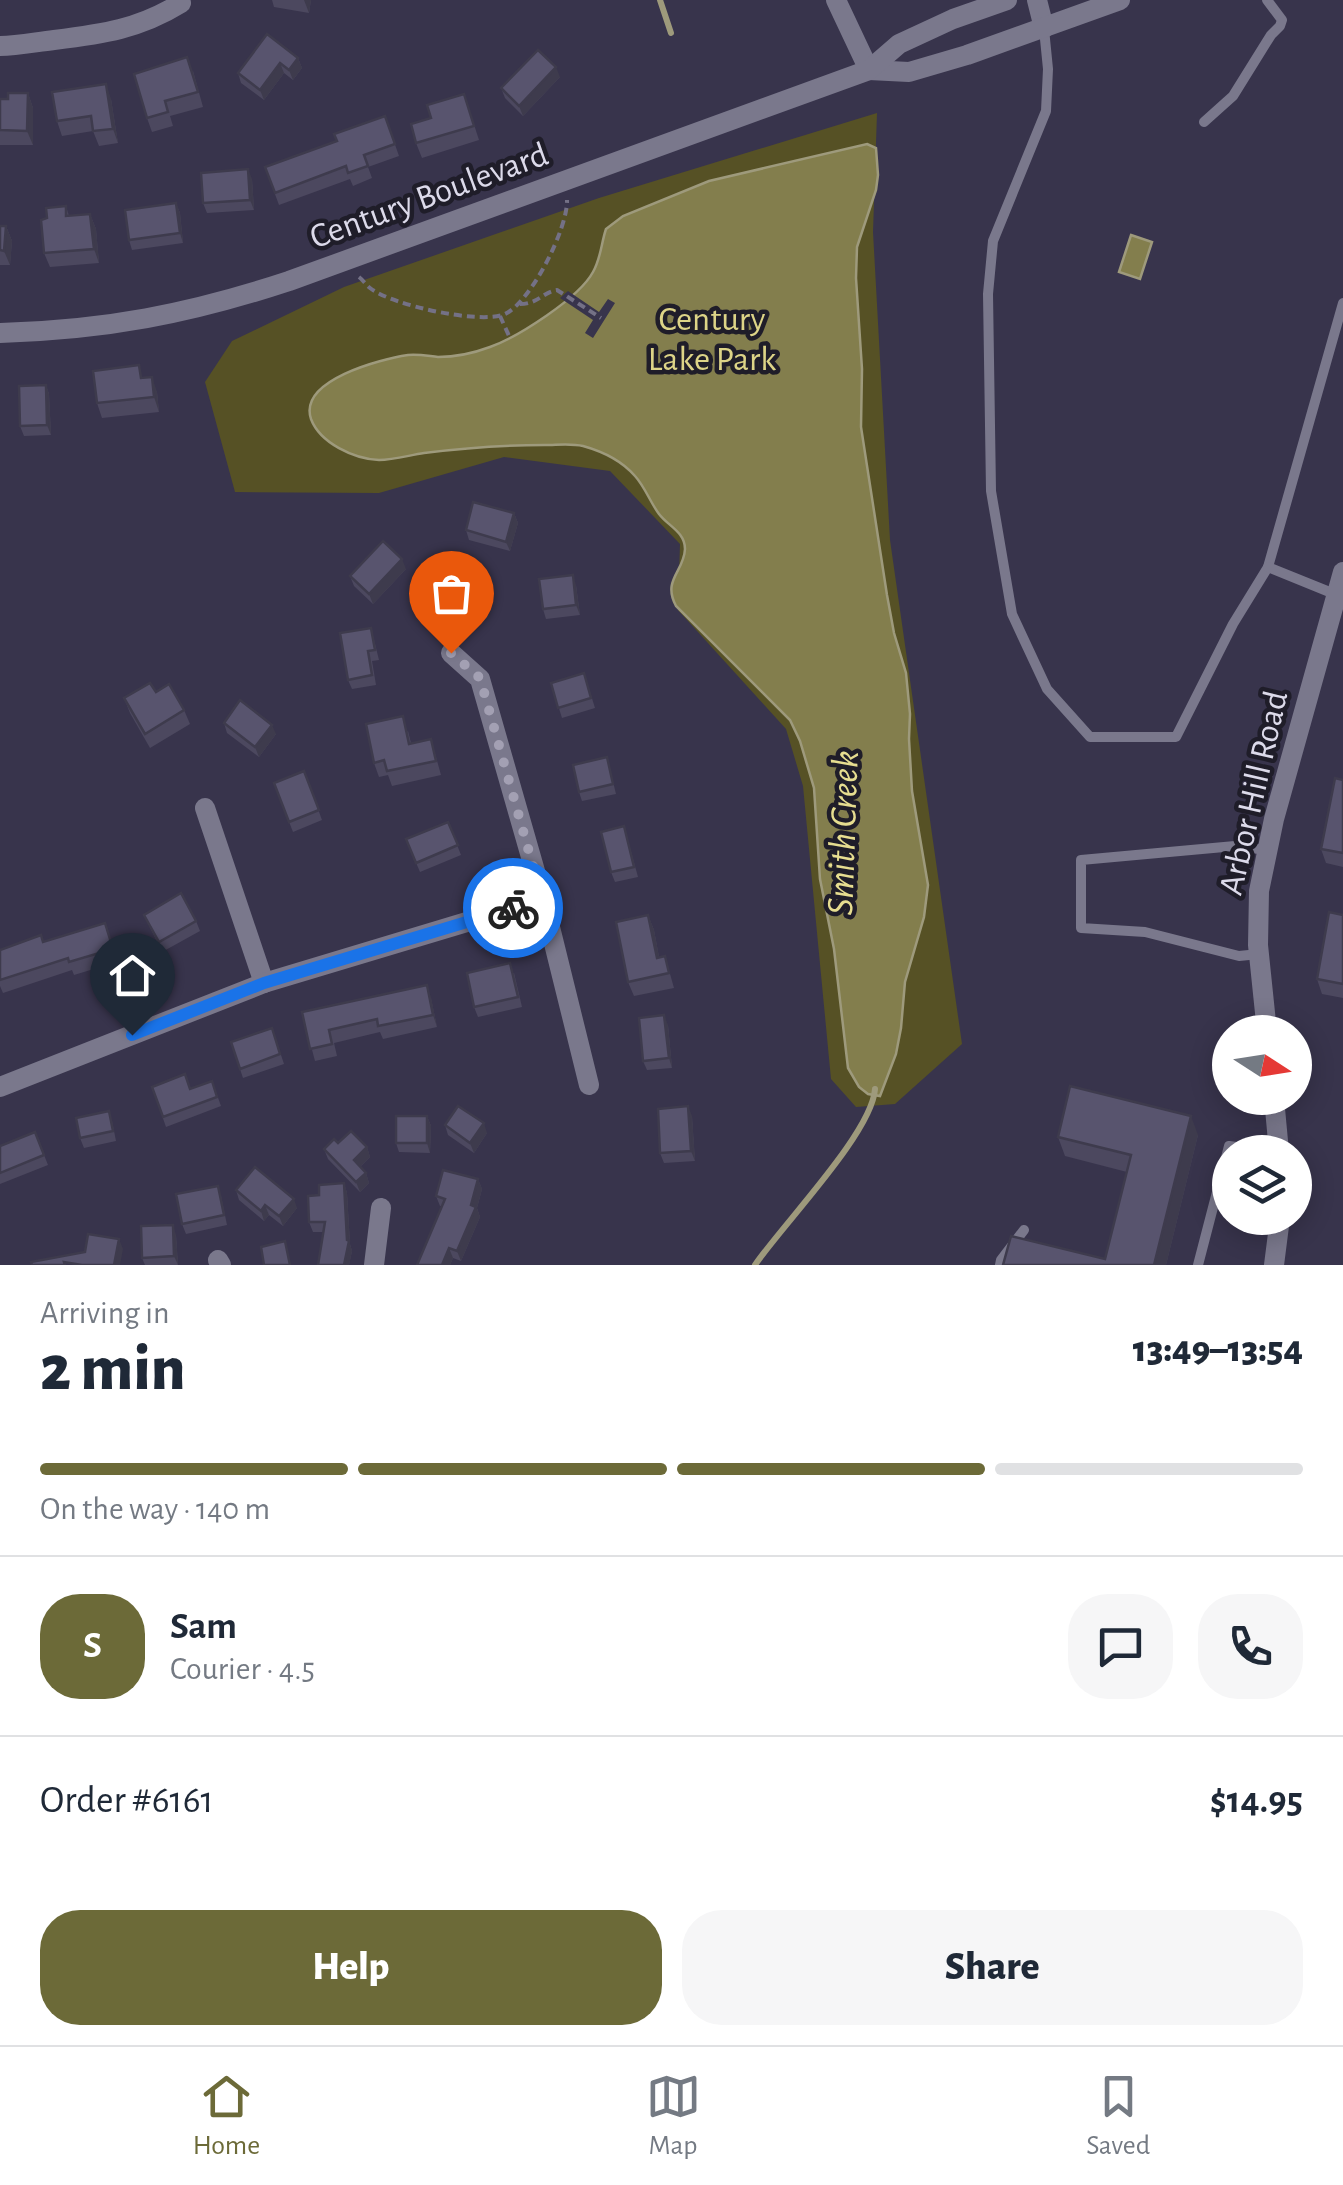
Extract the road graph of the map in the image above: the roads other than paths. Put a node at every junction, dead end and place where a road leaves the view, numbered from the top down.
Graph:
1 (836, 0) edge
2 (1007, 0) edge
3 (1037, 0) edge
4 (1120, 0) edge
5 (1267, 0) edge
6 (180, 3) dead end
7 (1044, 28) junction
8 (0, 46) edge
9 (869, 70) junction
10 (1204, 122) dead end
11 (1343, 303) edge
12 (0, 333) edge
13 (1268, 567) junction
14 (1343, 572) edge
15 (1337, 595) junction
16 (451, 653) dead end
17 (205, 808) dead end
18 (1268, 850) junction
19 (542, 898) junction
20 (1259, 954) junction
21 (264, 983) junction
22 (1265, 1015) edge
23 (589, 1085) dead end
24 (0, 1087) edge
25 (381, 1208) dead end
26 (1212, 1211) edge
27 (1024, 1230) dead end
28 (1278, 1235) edge
29 (374, 1265) edge
30 (1000, 1265) edge
31 (1198, 1265) edge
32 (1274, 1265) edge

1 - 9 street
2 - 9 street, Century Boulevard
3 - 7 street
4 - 7 street, Century Boulevard
5 - 10 lane
6 - 8 street
7 - 9 street, Century Boulevard
7 - 13 lane
9 - 12 street, Century Boulevard
11 - 13 lane
13 - 15 lane
14 - 15 street, Arbor Hill Road
15 - 18 street, Arbor Hill Road
16 - 19 street
17 - 21 street
18 - 20 street, Arbor Hill Road
18 - 20 lane
19 - 21 street
19 - 23 street
20 - 22 street, Arbor Hill Road
21 - 24 street
25 - 29 street
26 - 31 lane
27 - 30 lane
28 - 32 street

